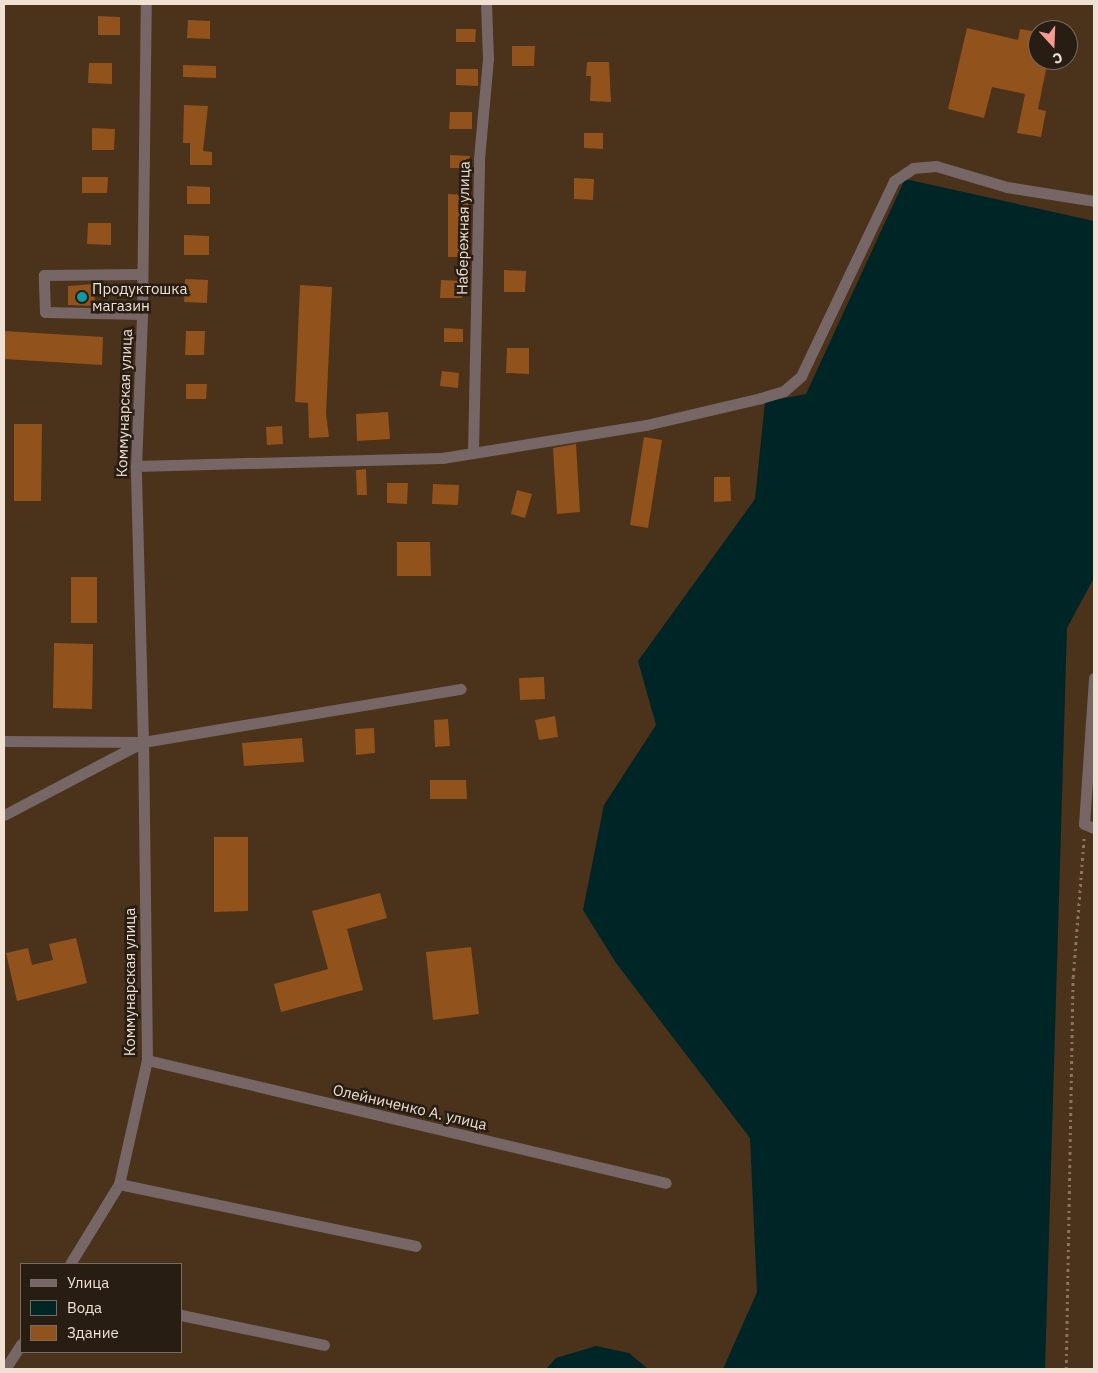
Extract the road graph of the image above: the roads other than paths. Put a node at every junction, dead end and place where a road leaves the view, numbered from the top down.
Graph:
1 (146, 4) edge
2 (486, 4) edge
3 (1094, 201) edge
4 (142, 274) junction
5 (142, 314) junction
6 (473, 452) junction
7 (136, 466) junction
8 (1094, 678) edge
9 (461, 689) dead end
10 (4, 741) edge
11 (143, 742) junction
12 (4, 815) edge
13 (1089, 826) edge
14 (147, 1060) junction
15 (666, 1183) dead end
16 (119, 1184) junction
17 (416, 1246) dead end
18 (71, 1263) edge
19 (182, 1315) edge
20 (324, 1344) dead end
21 (20, 1346) edge
22 (5, 1369) edge

1 - 4 street, Коммунарская улица
2 - 6 street, Набережная улица
3 - 6 street
4 - 5 street, Коммунарская улица
4 - 5 street
5 - 7 street, Коммунарская улица
6 - 7 street
7 - 11 street, Коммунарская улица
8 - 13 street
9 - 11 street
10 - 11 street
11 - 12 street
11 - 14 street, Коммунарская улица
14 - 15 street, Олейниченко А. улица
14 - 16 street, Коммунарская улица
16 - 17 street
16 - 18 street, Коммунарская улица
19 - 20 street
21 - 22 street

